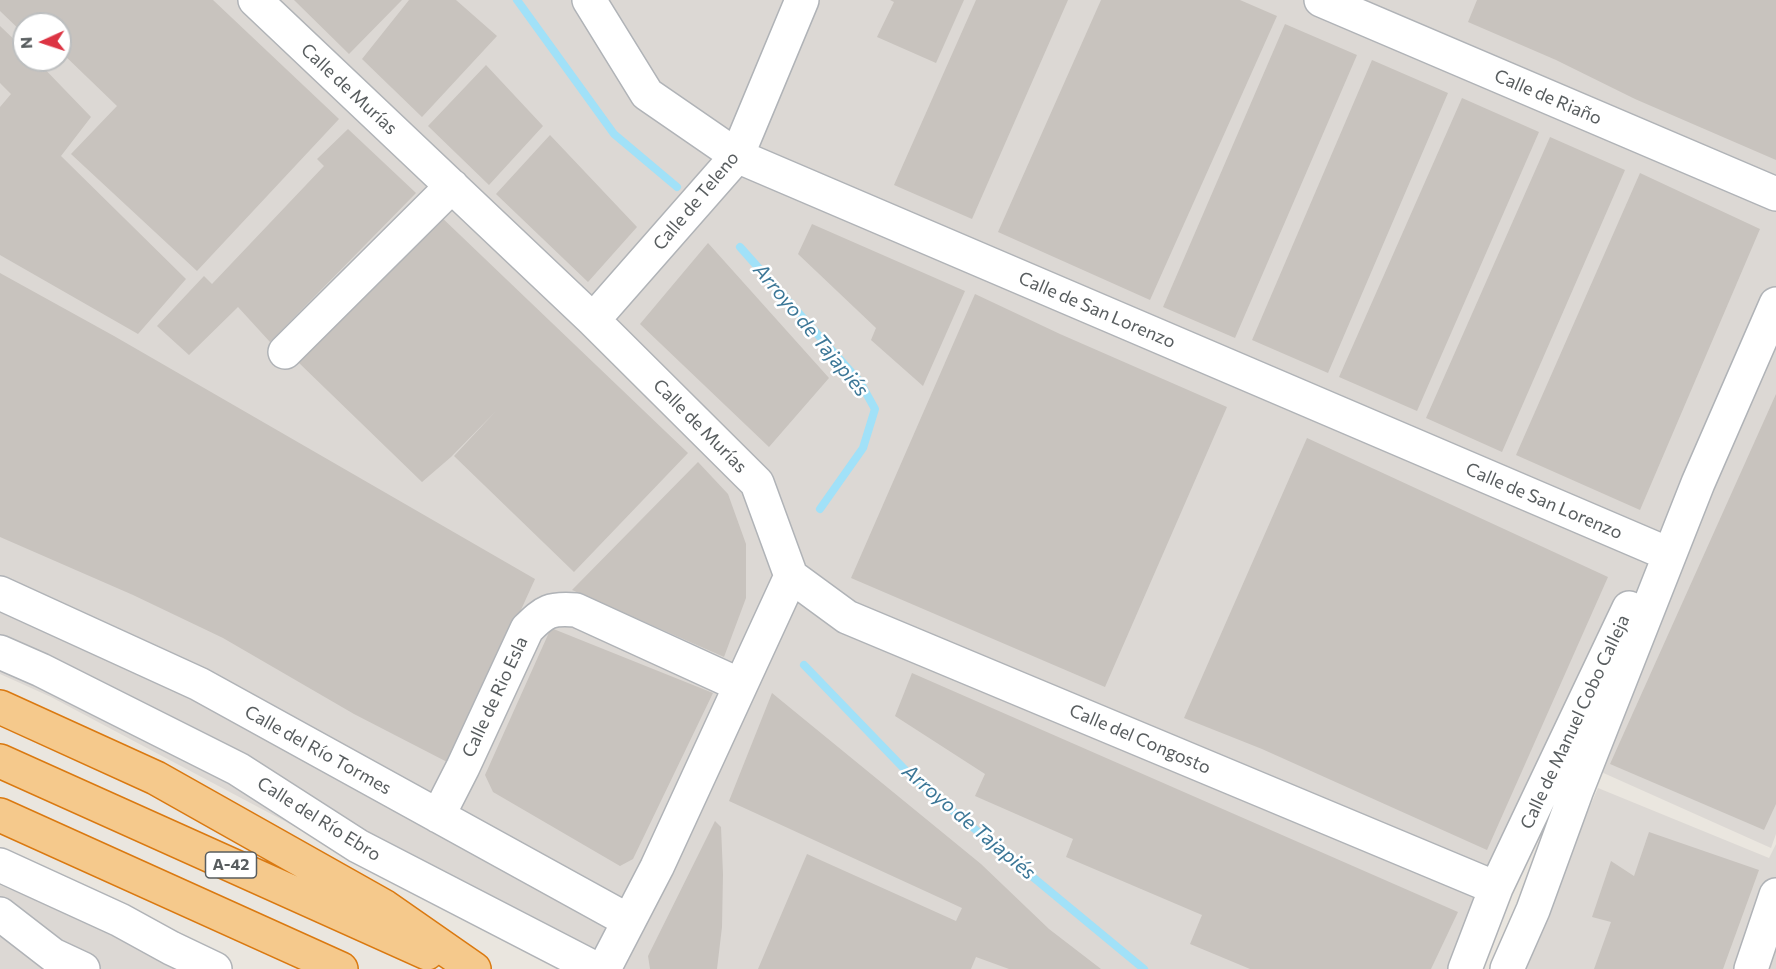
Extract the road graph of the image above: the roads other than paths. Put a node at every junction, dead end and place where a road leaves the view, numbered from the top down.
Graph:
1 (255, 0) edge
2 (589, 0) edge
3 (802, 0) edge
4 (1321, 0) edge
5 (737, 156) junction
6 (452, 186) junction
7 (1776, 194) edge
8 (1776, 304) edge
9 (593, 320) junction
10 (285, 352) dead end
11 (1698, 483) junction
12 (1659, 550) junction
13 (791, 576) junction
14 (0, 593) edge
15 (0, 652) edge
16 (41, 670) junction
17 (0, 677) edge
18 (740, 685) junction
19 (0, 707) edge
20 (0, 761) edge
21 (0, 815) edge
22 (438, 816) junction
23 (0, 865) edge
24 (1496, 888) junction
25 (1776, 895) edge
26 (0, 914) edge
27 (629, 921) junction
28 (53, 962) edge
29 (82, 969) edge
30 (215, 969) edge
31 (341, 969) edge
32 (461, 969) edge
33 (474, 969) edge
34 (596, 969) edge
35 (604, 969) edge
36 (1465, 969) edge
37 (1506, 969) edge
38 (1751, 969) edge

1 - 6 street, Calle de Murías
2 - 5 street, Calle de San Lorenzo
3 - 5 street, Calle de Teleno
4 - 7 street, Calle de Riaño
5 - 9 street, Calle de Teleno
5 - 12 street, Calle de San Lorenzo
6 - 9 street, Calle de Murías
6 - 10 street
8 - 11 street, Calle de Manuel Cobo Calleja
9 - 13 street, Calle de Murías
11 - 12 street, Calle de Manuel Cobo Calleja
11 - 37 street, Calle de Manuel Cobo Calleja
12 - 24 street, Calle de Manuel Cobo Calleja
13 - 18 street
13 - 24 street, Calle del Congosto
14 - 22 street, Calle del Río Tormes
15 - 16 street, Calle del Río Ebro
16 - 17 street
16 - 34 street, Calle del Río Ebro
18 - 22 street, Calle de Rio Esla
18 - 27 street
19 - 33 highway
20 - 32 highway, A-42
21 - 31 highway
22 - 27 street, Calle del Río Tormes
23 - 30 street
24 - 36 street, Calle de Manuel Cobo Calleja
25 - 38 street
26 - 28 street
27 - 35 street
28 - 29 street

